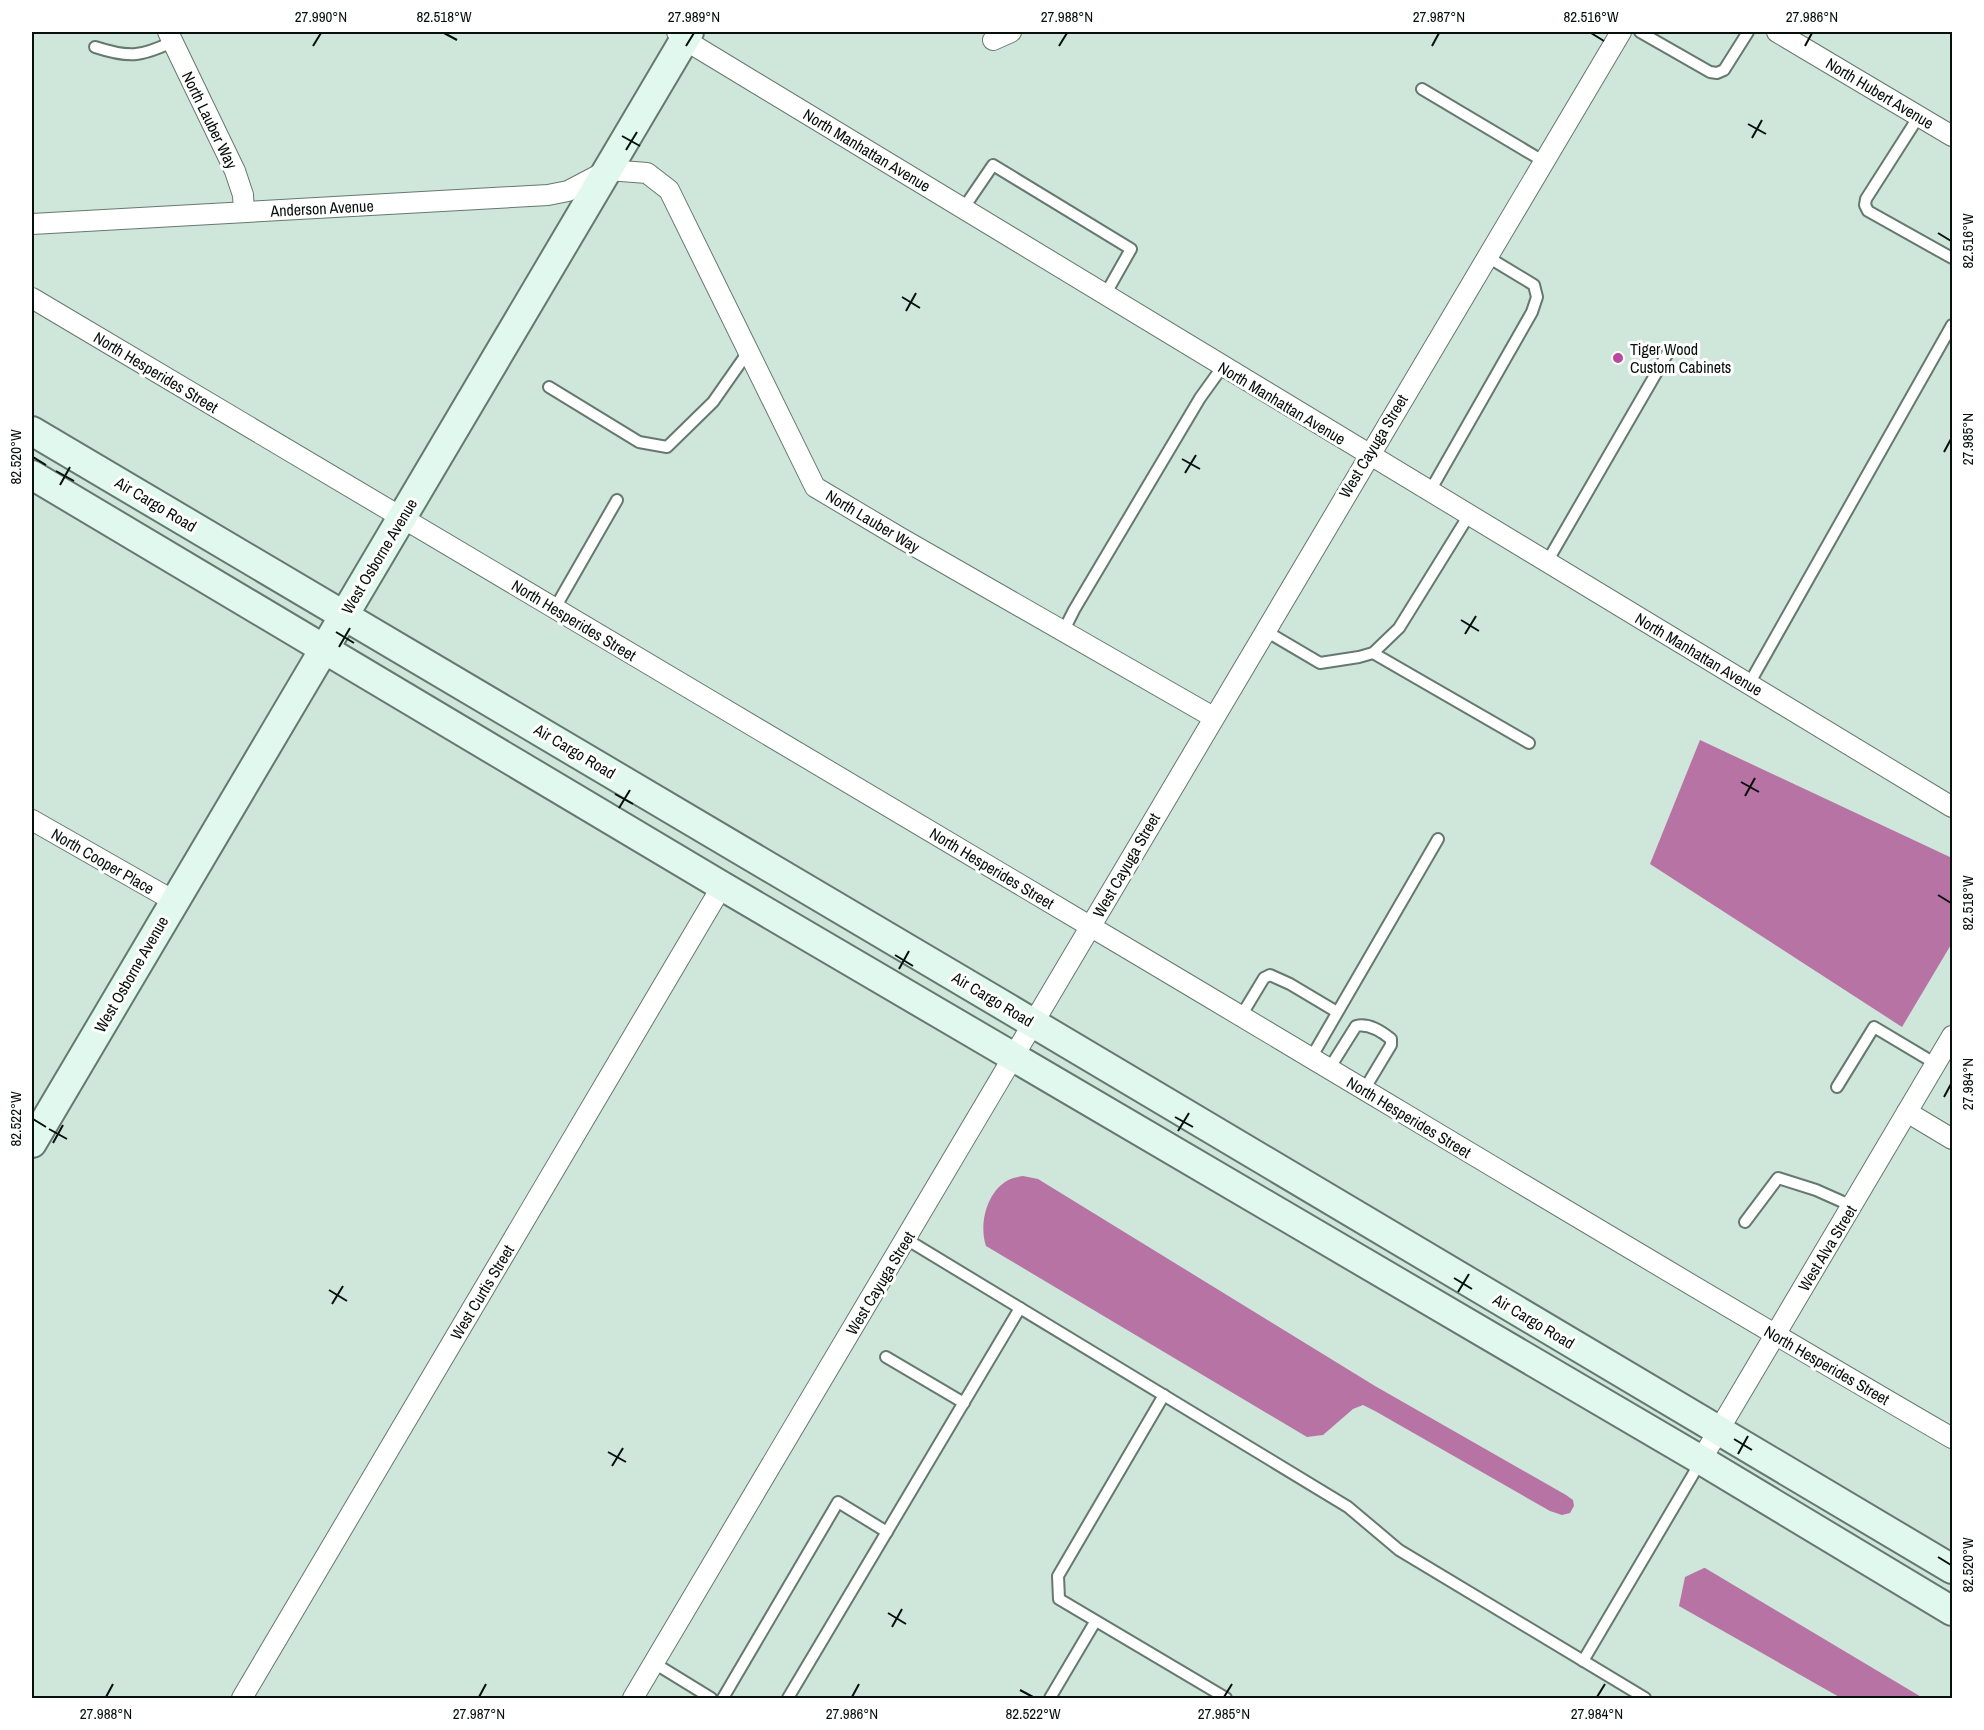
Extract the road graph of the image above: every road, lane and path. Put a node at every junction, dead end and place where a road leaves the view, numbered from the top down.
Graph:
1 (1011, 32) edge
2 (1621, 32) edge
3 (1640, 32) edge
4 (1748, 32) edge
5 (1778, 32) edge
6 (684, 34) edge
7 (170, 37) edge
8 (993, 40) dead end
9 (95, 47) dead end
10 (1422, 89) dead end
11 (1919, 116) junction
12 (1953, 136) edge
13 (1543, 161) junction
14 (608, 170) junction
15 (963, 209) junction
16 (244, 212) junction
17 (32, 224) edge
18 (1486, 256) junction
19 (1953, 258) edge
20 (1105, 295) junction
21 (32, 297) edge
22 (1953, 325) edge
23 (748, 351) junction
24 (1669, 351) dead end
25 (1223, 366) junction
26 (549, 387) dead end
27 (32, 431) edge
28 (1368, 454) junction
29 (32, 475) edge
30 (1430, 491) junction
31 (617, 500) dead end
32 (1469, 515) junction
33 (401, 519) junction
34 (1546, 562) junction
35 (555, 608) junction
36 (344, 615) junction
37 (1264, 630) junction
38 (1063, 632) junction
39 (324, 649) junction
40 (1373, 653) junction
41 (1749, 684) junction
42 (1213, 717) junction
43 (1529, 742) dead end
44 (1953, 807) edge
45 (32, 820) edge
46 (1438, 839) dead end
47 (722, 886) junction
48 (174, 902) junction
49 (1090, 926) junction
50 (1337, 1012) junction
51 (1241, 1016) junction
52 (1034, 1023) junction
53 (1953, 1036) edge
54 (1013, 1057) junction
55 (1311, 1058) junction
56 (1936, 1064) junction
57 (1329, 1069) junction
58 (1837, 1088) dead end
59 (1364, 1090) junction
60 (1907, 1112) junction
61 (1953, 1139) edge
62 (32, 1143) edge
63 (1852, 1206) junction
64 (1745, 1222) dead end
65 (906, 1239) junction
66 (1020, 1308) junction
67 (1775, 1335) junction
68 (886, 1357) dead end
69 (1164, 1395) junction
70 (964, 1403) junction
71 (1718, 1431) junction
72 (1953, 1438) edge
73 (1701, 1460) junction
74 (887, 1532) junction
75 (1953, 1569) edge
76 (1953, 1611) edge
77 (1095, 1622) junction
78 (1583, 1661) junction
79 (654, 1663) junction
80 (242, 1698) edge
81 (633, 1698) edge
82 (711, 1698) edge
83 (723, 1698) edge
84 (788, 1698) edge
85 (1050, 1698) edge
86 (1226, 1698) edge
87 (1645, 1698) edge

1 - 8 street
2 - 13 street, West Cayuga Street
3 - 4 lane
5 - 11 street, North Hubert Avenue
6 - 14 street, West Osborne Avenue
6 - 15 street, North Manhattan Avenue
7 - 9 lane
7 - 16 street, North Lauber Way
10 - 13 lane
11 - 12 street, North Hubert Avenue
11 - 19 lane
13 - 18 street, West Cayuga Street
14 - 16 street, Anderson Avenue
14 - 23 street, North Lauber Way
14 - 33 street, West Osborne Avenue
15 - 20 street, North Manhattan Avenue
15 - 20 lane
16 - 17 street, Anderson Avenue
18 - 28 street, West Cayuga Street
18 - 30 lane
20 - 25 street, North Manhattan Avenue
21 - 33 street, North Hesperides Street
22 - 41 lane
23 - 26 lane
23 - 38 street, North Lauber Way
24 - 34 lane
25 - 28 street, North Manhattan Avenue
25 - 38 lane
27 - 36 street, Air Cargo Road
28 - 30 street, North Manhattan Avenue
28 - 37 street, West Cayuga Street
29 - 39 street
30 - 32 street, North Manhattan Avenue
31 - 35 lane
32 - 34 street, North Manhattan Avenue
32 - 40 lane
33 - 35 street, North Hesperides Street
33 - 36 street, West Osborne Avenue
34 - 41 street, North Manhattan Avenue
35 - 49 street, North Hesperides Street
36 - 39 street, West Osborne Avenue
36 - 52 street, Air Cargo Road
37 - 40 lane
37 - 42 street, West Cayuga Street
38 - 42 street, North Lauber Way
39 - 47 street
39 - 48 street, West Osborne Avenue
40 - 43 lane
41 - 44 street, North Manhattan Avenue
42 - 49 street, West Cayuga Street
45 - 48 street, North Cooper Place
46 - 50 lane
47 - 54 street
47 - 80 street, West Curtis Street
48 - 62 street, West Osborne Avenue
49 - 51 street, North Hesperides Street
49 - 52 street, West Cayuga Street
50 - 51 lane
50 - 55 lane
51 - 55 street, North Hesperides Street
52 - 54 street, West Cayuga Street
52 - 71 street, Air Cargo Road
53 - 56 street, West Alva Street
54 - 65 street, West Cayuga Street
54 - 73 street
55 - 57 street, North Hesperides Street
56 - 58 lane
56 - 60 street, West Alva Street
57 - 59 street, North Hesperides Street
57 - 59 lane
59 - 67 street, North Hesperides Street
60 - 61 street
60 - 63 street, West Alva Street
63 - 64 lane
63 - 67 street, West Alva Street
65 - 66 lane
65 - 79 street, West Cayuga Street
66 - 69 lane
66 - 70 lane
67 - 71 street, West Alva Street
67 - 72 street, North Hesperides Street
68 - 70 lane
69 - 77 lane
69 - 78 lane
70 - 74 lane
71 - 73 street, West Alva Street
71 - 75 street, Air Cargo Road
73 - 76 street
73 - 78 lane
74 - 83 lane
74 - 84 lane
77 - 85 lane
77 - 86 lane
78 - 87 lane
79 - 81 street, West Cayuga Street
79 - 82 lane

